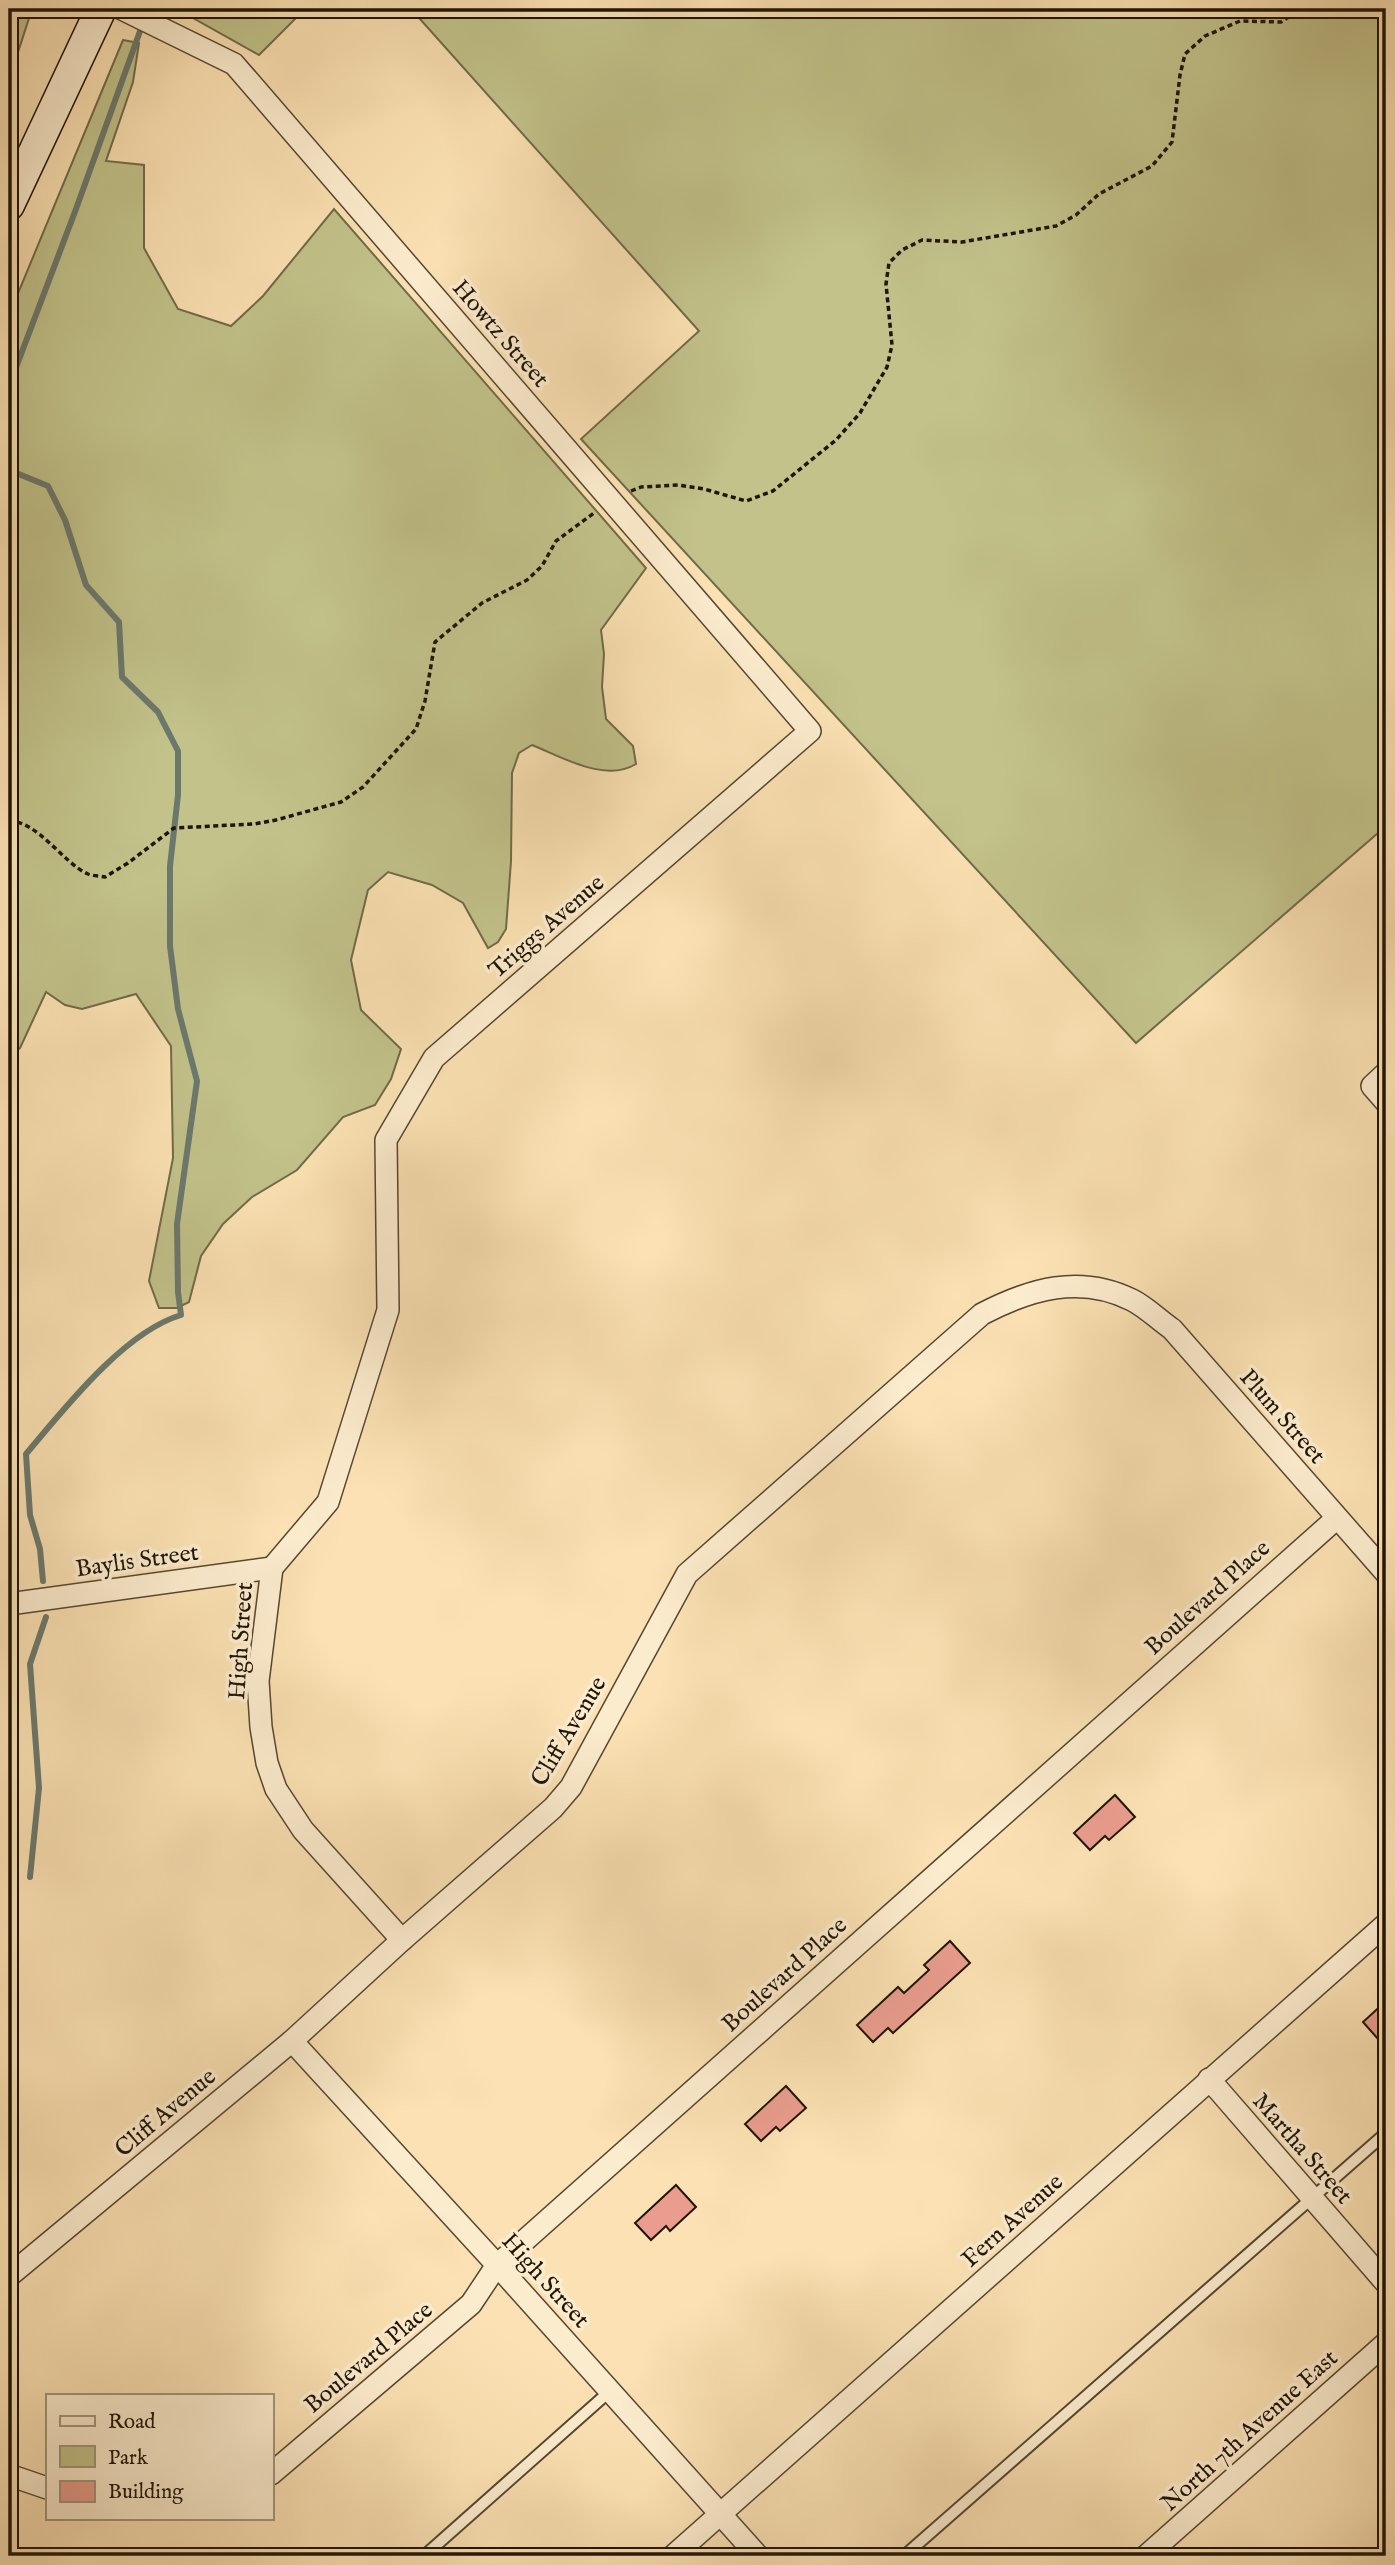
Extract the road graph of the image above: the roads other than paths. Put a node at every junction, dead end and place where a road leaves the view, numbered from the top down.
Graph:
1 (101, 9) edge
2 (122, 9) edge
3 (9, 205) edge
4 (810, 731) joint
5 (388, 1202) joint
6 (1134, 1301) joint
7 (1337, 1518) junction
8 (272, 1568) junction
9 (1386, 1573) edge
10 (9, 1604) edge
11 (1386, 1924) edge
12 (402, 1940) junction
13 (292, 2042) junction
14 (1209, 2079) junction
15 (1386, 2133) edge
16 (1312, 2199) junction
17 (497, 2264) junction
18 (9, 2276) edge
19 (1386, 2283) edge
20 (1386, 2343) edge
21 (610, 2391) junction
22 (273, 2472) edge
23 (9, 2475) edge
24 (46, 2488) edge
25 (721, 2514) junction
26 (424, 2556) edge
27 (673, 2556) edge
28 (758, 2556) edge
29 (904, 2556) edge
30 (1146, 2556) edge

1 - 3 main road
2 - 4 street, Howtz Street
4 - 5 street, Triggs Avenue
5 - 8 street, High Street
6 - 7 street, Plum Street
6 - 12 street, Cliff Avenue
7 - 9 street, Plum Street
7 - 17 street, Boulevard Place
8 - 10 street, Baylis Street
8 - 12 street, High Street
11 - 14 street, Fern Avenue
12 - 13 street, Cliff Avenue
13 - 17 street, High Street
13 - 18 street, Cliff Avenue
14 - 16 street, Martha Street
14 - 25 street, Fern Avenue
15 - 16 lane
16 - 19 street, Martha Street
16 - 29 lane
17 - 21 street, High Street
17 - 22 street, Boulevard Place
20 - 30 street, North 7th Avenue East
21 - 25 street, High Street
21 - 26 lane
23 - 24 street
25 - 27 street, Fern Avenue
25 - 28 street, High Street

